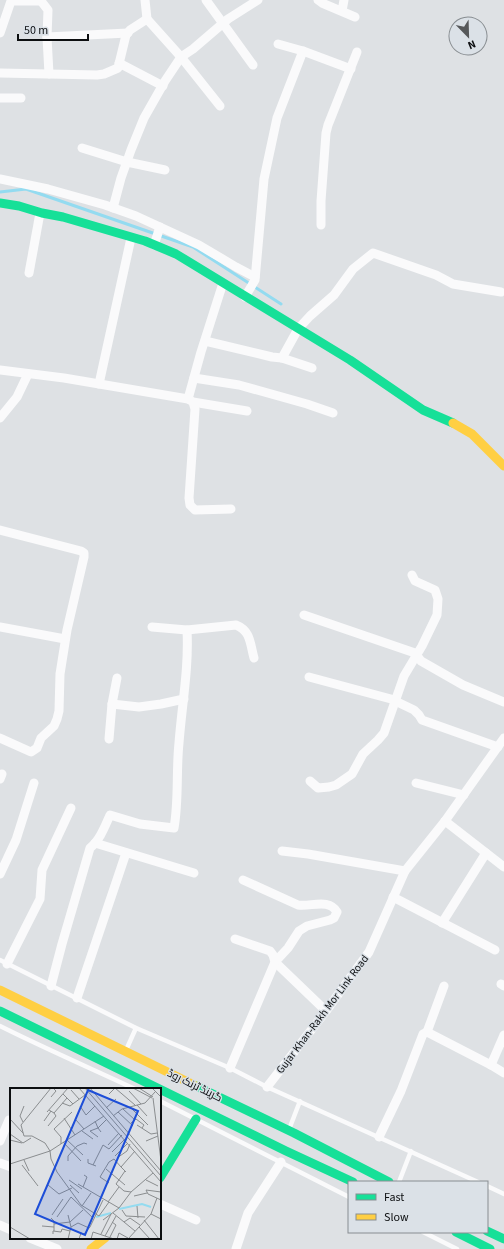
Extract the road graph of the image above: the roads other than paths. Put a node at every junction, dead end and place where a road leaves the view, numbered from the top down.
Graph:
1 (145, 0) edge
2 (206, 0) edge
3 (258, 0) edge
4 (318, 0) edge
5 (344, 0) edge
6 (41, 1) edge
7 (342, 11) junction
8 (355, 16) dead end
9 (147, 19) junction
10 (223, 23) junction
11 (0, 33) edge
12 (128, 33) junction
13 (46, 37) junction
14 (278, 44) dead end
15 (304, 52) junction
16 (357, 52) dead end
17 (181, 57) junction
18 (119, 63) junction
19 (253, 65) dead end
20 (351, 69) junction
21 (0, 73) edge
22 (49, 74) junction
23 (163, 86) junction
24 (0, 98) edge
25 (21, 98) dead end
26 (220, 106) dead end
27 (82, 148) dead end
28 (127, 162) junction
29 (165, 170) dead end
30 (0, 179) edge
31 (0, 203) edge
32 (113, 208) junction
33 (40, 213) junction
34 (321, 225) dead end
35 (159, 229) junction
36 (131, 238) junction
37 (155, 242) junction
38 (30, 274) dead end
39 (255, 279) junction
40 (223, 283) junction
41 (500, 292) dead end
42 (247, 294) junction
43 (300, 327) junction
44 (205, 341) junction
45 (282, 358) junction
46 (312, 368) dead end
47 (0, 370) edge
48 (28, 374) junction
49 (194, 378) junction
50 (99, 384) junction
51 (191, 400) junction
52 (247, 411) dead end
53 (333, 413) dead end
54 (0, 418) edge
55 (504, 466) edge
56 (231, 509) dead end
57 (0, 530) edge
58 (412, 575) dead end
59 (304, 615) dead end
60 (0, 627) edge
61 (152, 627) dead end
62 (187, 630) junction
63 (65, 639) junction
64 (418, 656) junction
65 (254, 658) dead end
66 (309, 677) dead end
67 (116, 678) dead end
68 (184, 699) junction
69 (396, 701) junction
70 (504, 702) edge
71 (112, 704) junction
72 (0, 738) edge
73 (504, 738) edge
74 (110, 739) dead end
75 (498, 747) junction
76 (310, 781) dead end
77 (34, 783) dead end
78 (416, 783) dead end
79 (464, 795) junction
80 (71, 808) dead end
81 (445, 821) junction
82 (95, 843) junction
83 (282, 851) dead end
84 (126, 852) junction
85 (486, 853) junction
86 (504, 867) edge
87 (405, 871) junction
88 (0, 874) edge
89 (194, 874) dead end
90 (243, 880) dead end
91 (394, 897) junction
92 (442, 923) junction
93 (235, 940) dead end
94 (495, 950) dead end
95 (4, 962) edge
96 (275, 962) junction
97 (51, 986) junction
98 (444, 986) dead end
99 (0, 990) edge
100 (77, 998) junction
101 (326, 1011) junction
102 (0, 1012) edge
103 (0, 1026) edge
104 (136, 1028) junction
105 (427, 1032) junction
106 (504, 1035) edge
107 (126, 1051) junction
108 (491, 1065) junction
109 (230, 1068) junction
110 (504, 1073) edge
111 (267, 1087) junction
112 (133, 1088) edge
113 (300, 1101) junction
114 (161, 1102) edge
115 (0, 1116) edge
116 (196, 1119) junction
117 (10, 1121) edge
118 (379, 1137) junction
119 (290, 1139) junction
120 (0, 1141) edge
121 (411, 1151) junction
122 (281, 1162) junction
123 (0, 1163) edge
124 (10, 1167) edge
125 (161, 1174) edge
126 (340, 1176) junction
127 (351, 1181) edge
128 (387, 1181) edge
129 (399, 1181) edge
130 (476, 1181) edge
131 (488, 1186) edge
132 (329, 1187) junction
133 (504, 1194) edge
134 (348, 1196) edge
135 (161, 1204) edge
136 (196, 1220) dead end
137 (0, 1225) edge
138 (10, 1230) edge
139 (488, 1231) edge
140 (424, 1233) edge
141 (459, 1234) edge
142 (32, 1239) edge
143 (104, 1239) edge
144 (504, 1239) edge
145 (57, 1249) edge
146 (92, 1249) edge
147 (236, 1249) edge
148 (457, 1249) edge
149 (490, 1249) edge

1 - 9 street
2 - 10 street
3 - 10 street
4 - 7 street
5 - 7 street
6 - 11 street
6 - 13 street
7 - 8 street
9 - 12 street
9 - 17 street
10 - 17 street
10 - 19 street
12 - 13 street
12 - 18 street
13 - 22 street
14 - 15 street
15 - 20 street
15 - 39 street
16 - 20 street
17 - 23 street
17 - 26 street
18 - 22 street
18 - 23 street
20 - 34 street
21 - 22 street
23 - 28 street
24 - 25 street
27 - 28 street
28 - 29 street
28 - 32 street
30 - 32 street
31 - 33 main road
32 - 35 street
33 - 36 main road
33 - 38 street
35 - 37 street
35 - 39 street
36 - 37 main road
36 - 50 street
37 - 40 main road
39 - 42 street
40 - 42 main road
40 - 44 street
41 - 43 street
42 - 43 main road
43 - 45 street
43 - 55 main road
44 - 45 street
44 - 49 street
45 - 46 street
47 - 48 street
48 - 50 street
48 - 54 street
49 - 51 street
49 - 53 street
50 - 51 street
51 - 52 street
51 - 56 street
57 - 63 street
58 - 64 street
59 - 64 street
60 - 63 street
61 - 62 street
62 - 65 street
62 - 68 street
63 - 72 street
64 - 69 street
64 - 70 street
66 - 69 street
67 - 71 street
68 - 71 street
68 - 82 street
69 - 75 street
69 - 76 street
71 - 74 street
73 - 75 street, Gujar Khan-Rakh Mor Link Road
75 - 79 street, Gujar Khan-Rakh Mor Link Road
77 - 88 street
78 - 79 street
79 - 81 street, Gujar Khan-Rakh Mor Link Road
80 - 95 street
81 - 85 street
81 - 87 street, Gujar Khan-Rakh Mor Link Road
82 - 84 street
82 - 97 street
83 - 87 street
84 - 89 street
84 - 100 street
85 - 86 street
85 - 92 street
87 - 91 street, Gujar Khan-Rakh Mor Link Road
90 - 96 street
91 - 92 street
91 - 101 street, Gujar Khan-Rakh Mor Link Road
92 - 94 street
93 - 96 street
95 - 97 lane
96 - 101 street
96 - 109 street
97 - 100 lane
98 - 105 street
99 - 107 main road, گرینڈ ٹرنک روڈ
100 - 104 lane
101 - 111 street, Gujar Khan-Rakh Mor Link Road
102 - 119 main road, گرینڈ ٹرنک روڈ
103 - 112 lane
104 - 107 lane
104 - 109 lane
105 - 108 street
105 - 118 street
106 - 108 street
107 - 119 main road, گرینڈ ٹرنک روڈ
108 - 110 street
109 - 111 lane
111 - 113 lane
113 - 118 lane
113 - 119 lane
114 - 116 lane
115 - 117 street
116 - 122 lane
116 - 125 main road
117 - 120 street
118 - 121 lane
119 - 126 main road, گرینڈ ٹرنک روڈ
119 - 128 main road, گرینڈ ٹرنک روڈ
121 - 129 lane
121 - 130 lane
122 - 132 lane
122 - 147 street
123 - 124 street
126 - 127 main road, گرینڈ ٹرنک روڈ
126 - 132 lane
131 - 133 lane
132 - 134 lane
135 - 136 street
137 - 138 street
139 - 144 main road
140 - 148 lane
141 - 148 lane
141 - 149 main road
142 - 145 street
143 - 146 main road

